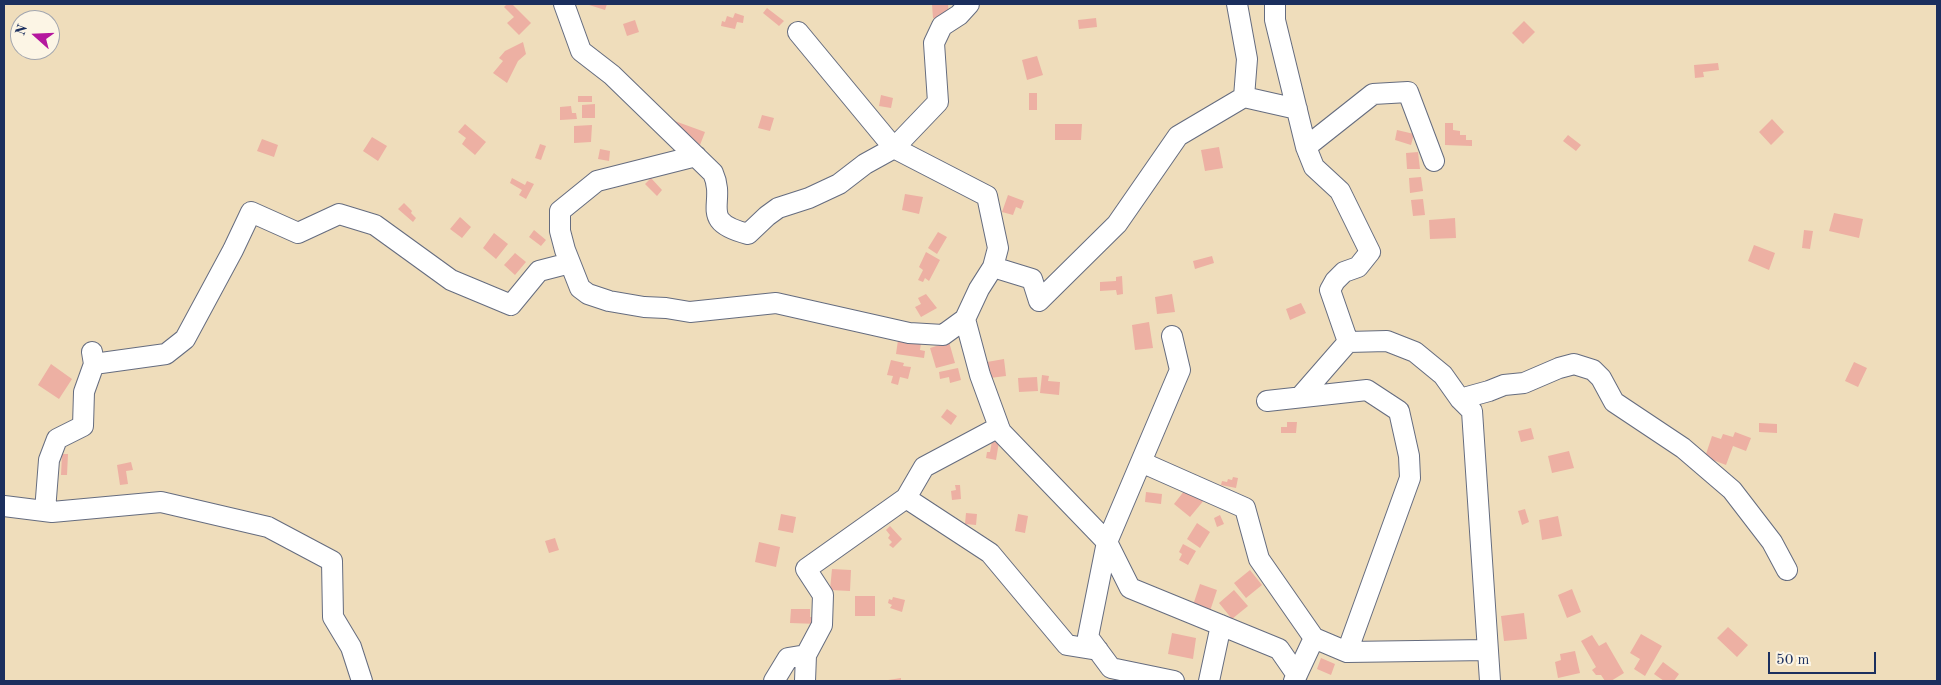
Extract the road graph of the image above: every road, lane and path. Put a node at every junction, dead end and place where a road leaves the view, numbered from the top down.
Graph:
1 (564, 4) edge
2 (969, 4) edge
3 (1237, 4) edge
4 (1276, 4) edge
5 (798, 32) dead end
6 (1244, 97) junction
7 (1297, 109) junction
8 (1306, 147) junction
9 (894, 148) junction
10 (696, 156) junction
11 (1434, 161) dead end
12 (570, 263) junction
13 (993, 267) junction
14 (965, 319) junction
15 (1172, 336) dead end
16 (1348, 342) junction
17 (1300, 397) junction
18 (1460, 399) junction
19 (1267, 401) dead end
20 (999, 428) junction
21 (1141, 462) junction
22 (906, 498) junction
23 (4, 506) edge
24 (45, 511) junction
25 (1107, 542) junction
26 (1787, 570) dead end
27 (1220, 625) junction
28 (1314, 638) junction
29 (1098, 650) junction
30 (1488, 650) junction
31 (1347, 652) junction
32 (806, 654) junction
33 (1295, 678) edge
34 (362, 681) edge
35 (774, 681) edge
36 (805, 681) edge
37 (1174, 681) edge
38 (1209, 681) edge
39 (1490, 681) edge

1 - 10 street
2 - 9 street
3 - 6 street
4 - 7 street
5 - 9 street
6 - 7 street
6 - 13 street
7 - 8 street
8 - 11 street
8 - 16 street
9 - 10 street
9 - 13 street
10 - 12 street
12 - 14 street
12 - 24 street
13 - 14 street
14 - 20 street
15 - 21 street
16 - 17 street
16 - 18 street
17 - 19 street
17 - 31 street
18 - 26 street
18 - 30 street
20 - 22 street
20 - 25 street
21 - 25 street
21 - 28 street
22 - 29 street
22 - 32 street
23 - 24 street
24 - 34 street
25 - 27 street
25 - 29 street
27 - 33 street
27 - 38 street
28 - 31 street
28 - 33 street
29 - 37 street
30 - 31 street
30 - 39 street
32 - 35 street
32 - 36 street

